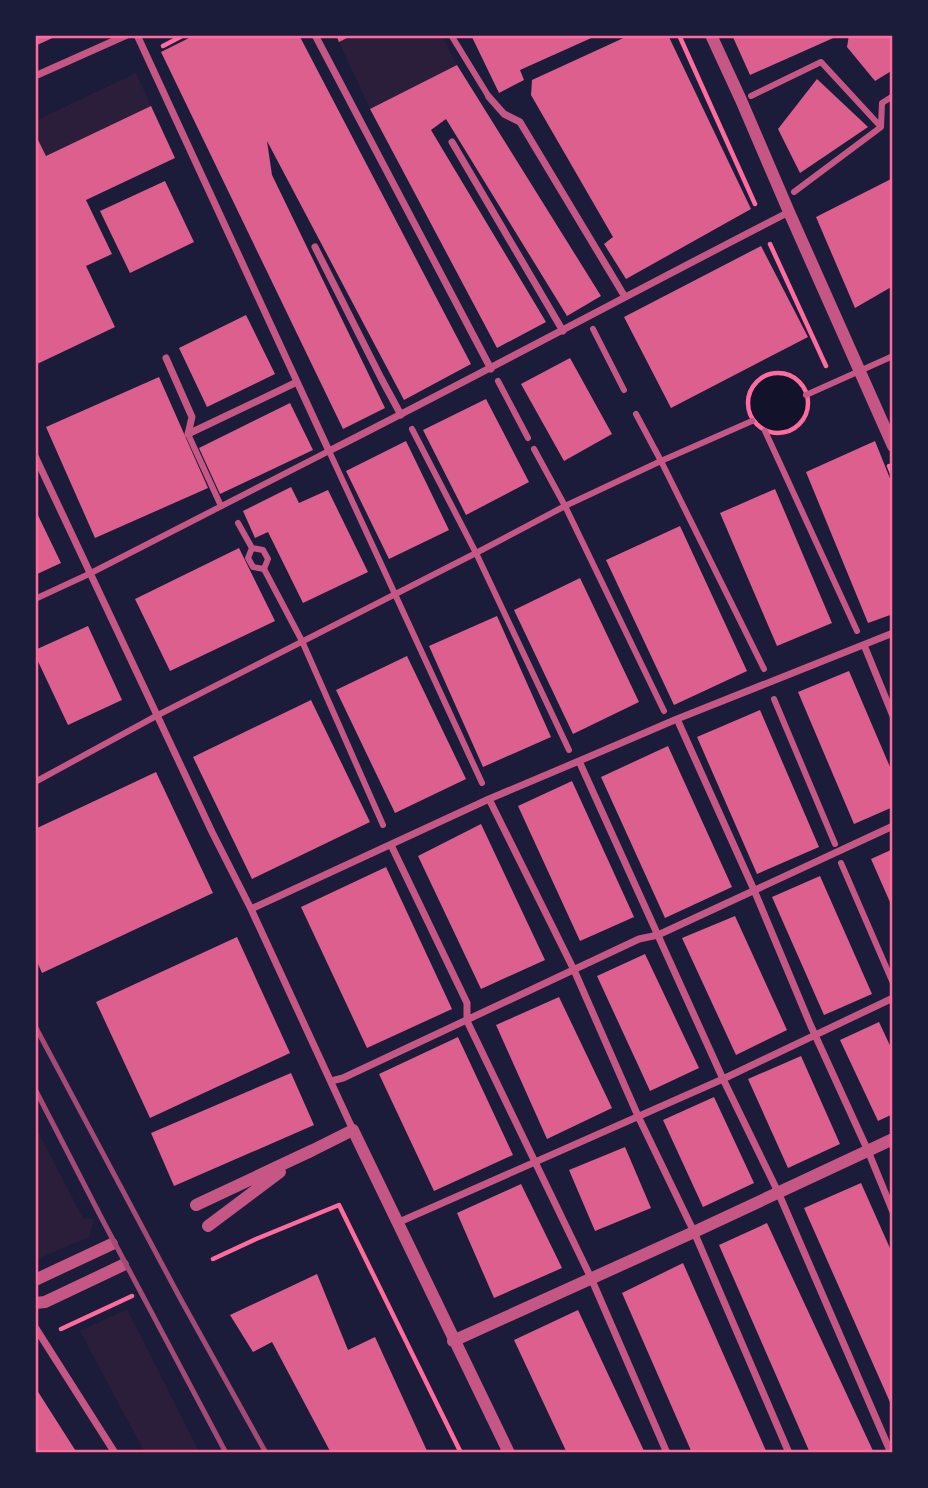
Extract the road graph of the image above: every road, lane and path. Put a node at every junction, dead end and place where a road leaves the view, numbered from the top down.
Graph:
1 (127, 35) edge
2 (137, 35) edge
3 (315, 35) edge
4 (451, 35) edge
5 (679, 35) edge
6 (711, 35) edge
7 (35, 76) edge
8 (751, 96) dead end
9 (893, 96) edge
10 (489, 97) joint
11 (881, 127) junction
12 (452, 142) dead end
13 (794, 192) dead end
14 (755, 204) dead end
15 (789, 212) junction
16 (767, 239) dead end
17 (315, 247) dead end
18 (625, 297) junction
19 (593, 329) dead end
20 (563, 331) junction
21 (893, 356) edge
22 (166, 358) dead end
23 (491, 369) junction
24 (860, 371) junction
25 (498, 381) dead end
26 (297, 382) junction
27 (833, 383) junction
28 (624, 390) dead end
29 (806, 395) junction
30 (636, 414) dead end
31 (401, 415) junction
32 (752, 421) junction
33 (412, 429) dead end
34 (765, 431) junction
35 (188, 434) junction
36 (528, 438) dead end
37 (893, 446) edge
38 (534, 449) dead end
39 (329, 451) junction
40 (35, 456) edge
41 (661, 461) junction
42 (221, 506) junction
43 (565, 506) junction
44 (238, 523) dead end
45 (252, 548) junction
46 (476, 553) junction
47 (264, 569) junction
48 (89, 574) junction
49 (396, 594) junction
50 (35, 599) edge
51 (857, 631) dead end
52 (893, 633) edge
53 (302, 641) junction
54 (864, 645) junction
55 (764, 669) dead end
56 (774, 699) dead end
57 (664, 711) dead end
58 (158, 715) junction
59 (893, 716) edge
60 (677, 719) junction
61 (569, 750) dead end
62 (579, 761) junction
63 (35, 782) edge
64 (482, 783) dead end
65 (489, 799) junction
66 (383, 825) dead end
67 (893, 826) edge
68 (835, 844) dead end
69 (391, 845) junction
70 (841, 863) dead end
71 (754, 890) junction
72 (251, 909) junction
73 (658, 935) junction
74 (574, 970) junction
75 (893, 983) edge
76 (893, 998) edge
77 (467, 1021) junction
78 (815, 1035) junction
79 (723, 1079) junction
80 (331, 1081) junction
81 (638, 1116) junction
82 (353, 1130) junction
83 (893, 1139) edge
84 (868, 1151) junction
85 (302, 1156) junction
86 (535, 1163) junction
87 (778, 1192) junction
88 (197, 1205) dead end
89 (893, 1212) edge
90 (397, 1223) junction
91 (208, 1226) dead end
92 (694, 1232) junction
93 (112, 1244) dead end
94 (213, 1259) dead end
95 (123, 1265) dead end
96 (591, 1278) junction
97 (35, 1280) edge
98 (132, 1296) dead end
99 (35, 1303) edge
100 (35, 1327) edge
101 (61, 1329) dead end
102 (453, 1341) junction
103 (115, 1453) edge
104 (461, 1453) edge
105 (509, 1453) edge
106 (667, 1453) edge
107 (789, 1453) edge
108 (891, 1453) edge

1 - 7 street
2 - 26 street
3 - 23 street
4 - 10 street
5 - 14 path
6 - 15 street
8 - 11 street
9 - 11 street
10 - 18 street
11 - 13 street
12 - 20 street
15 - 18 street
15 - 24 street
16 - 27 path
17 - 31 street
18 - 20 street
19 - 28 street
20 - 23 street
21 - 24 street
22 - 35 street
23 - 31 street
24 - 27 street
24 - 37 street
25 - 36 street
26 - 35 street
26 - 39 street
27 - 29 street
29 - 32 path
29 - 34 path
30 - 41 street
31 - 39 street
32 - 34 path
32 - 41 street
33 - 46 street
34 - 51 street
35 - 42 street
38 - 43 street
39 - 42 street
39 - 49 street
40 - 48 street
41 - 43 street
41 - 55 street
42 - 48 street
43 - 46 street
43 - 57 street
44 - 45 street
45 - 47 street
45 - 47 street
46 - 49 street
46 - 61 street
47 - 53 street
48 - 50 street
48 - 58 street
49 - 53 street
49 - 64 street
52 - 54 street
53 - 58 street
53 - 66 street
54 - 59 street
54 - 60 street
56 - 68 street
58 - 63 street
58 - 72 street
60 - 62 street
60 - 71 street
62 - 65 street
62 - 73 street
65 - 69 street
65 - 74 street
67 - 71 street
69 - 72 street
69 - 77 street
70 - 75 street
71 - 73 street
71 - 78 street
72 - 80 street
73 - 74 street
73 - 79 street
74 - 77 street
74 - 81 street
76 - 78 street
77 - 80 street
77 - 86 street
78 - 79 street
78 - 84 street
79 - 81 street
79 - 87 street
80 - 82 street
81 - 86 street
81 - 92 street
82 - 85 street
82 - 90 street
83 - 84 street
84 - 87 street
84 - 89 street
85 - 88 street
85 - 91 street
86 - 90 street
86 - 96 street
87 - 92 street
87 - 108 street
90 - 102 street
92 - 96 street
92 - 107 street
93 - 97 street
94 - 104 path
95 - 99 street
96 - 102 street
96 - 106 street
98 - 101 path
100 - 103 street
102 - 105 street

